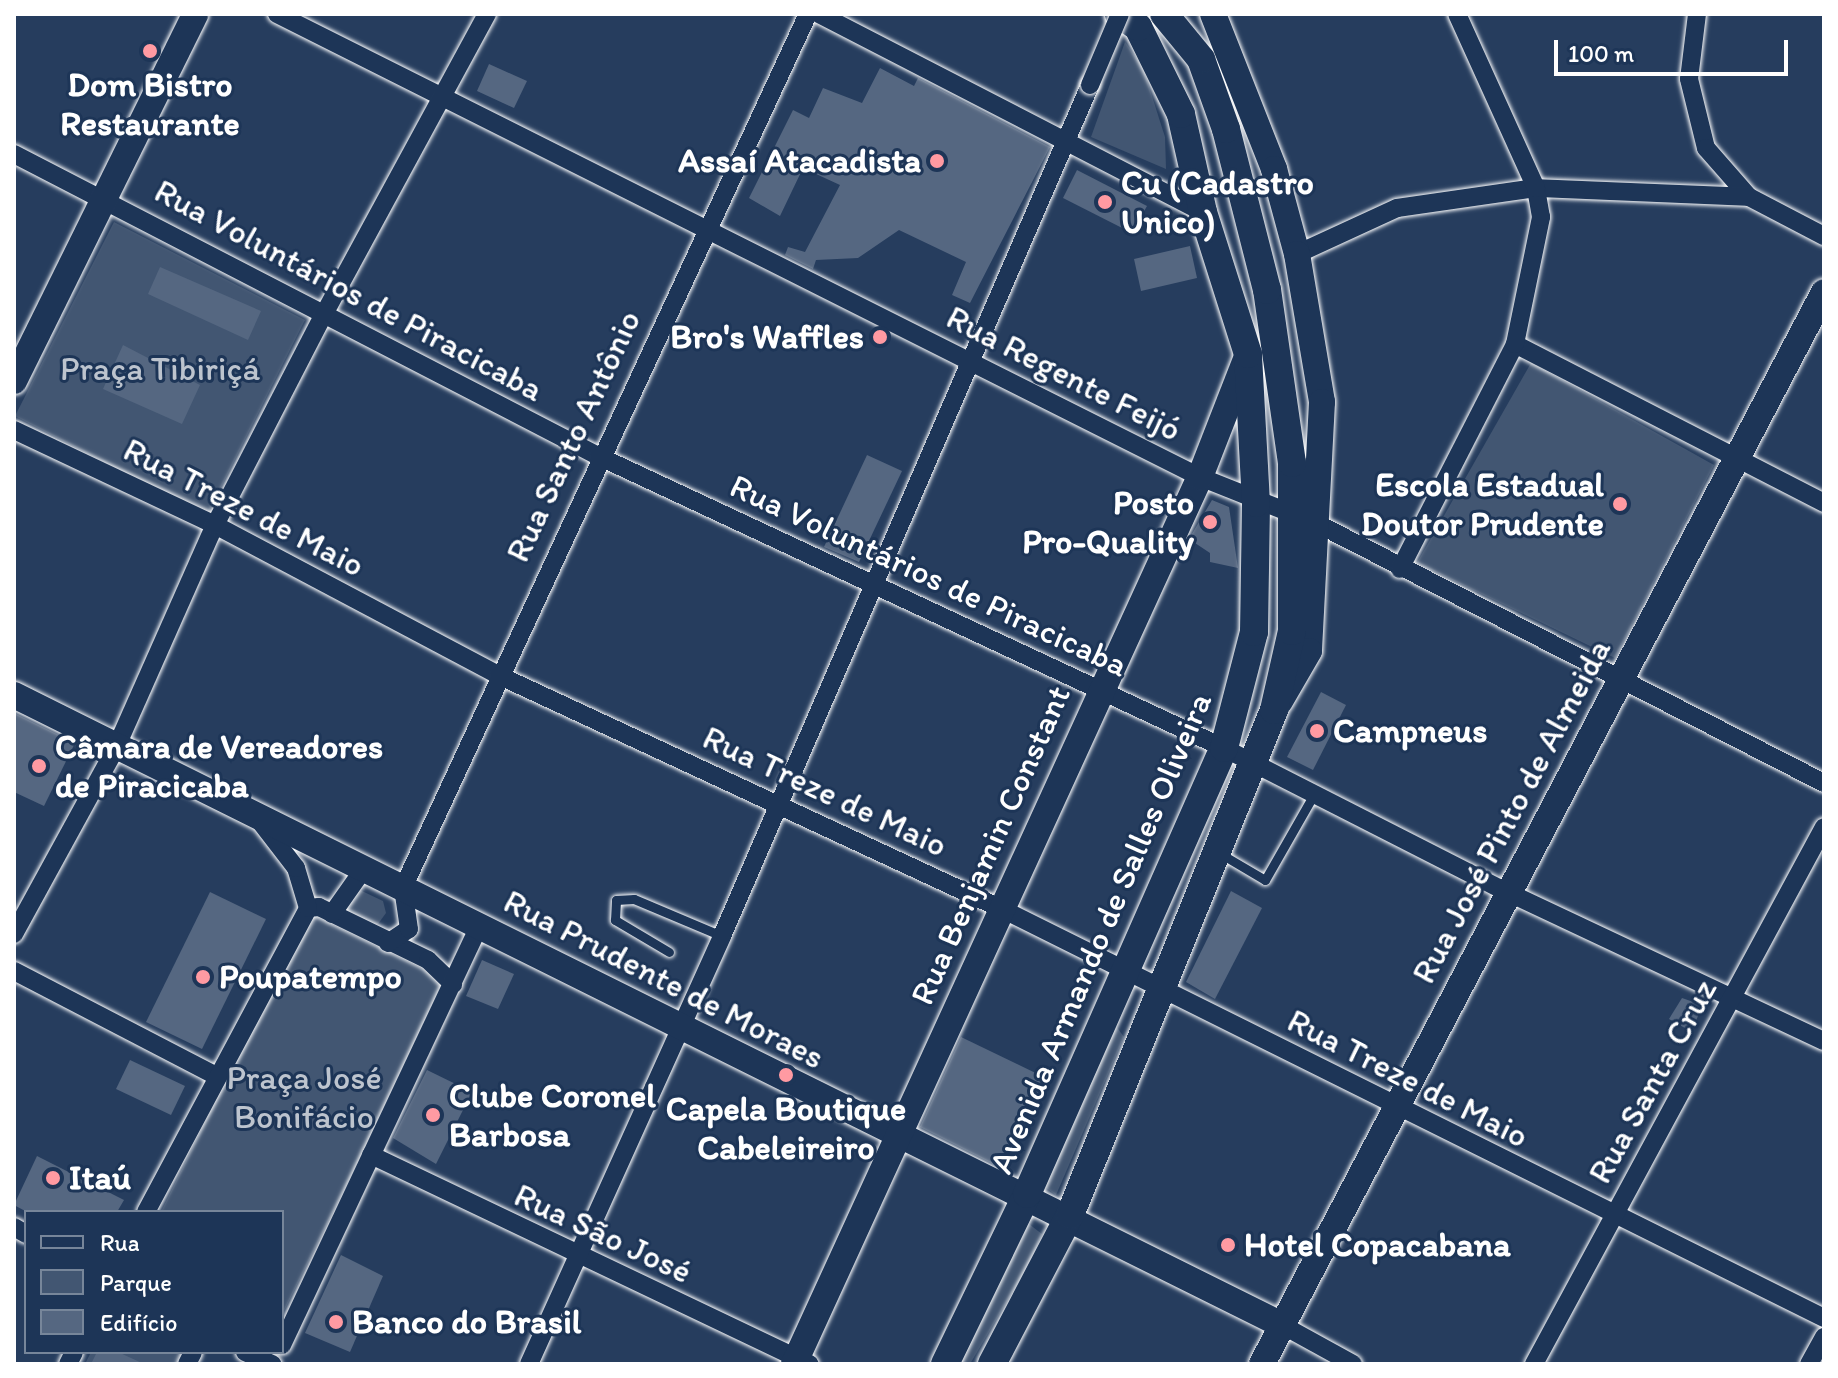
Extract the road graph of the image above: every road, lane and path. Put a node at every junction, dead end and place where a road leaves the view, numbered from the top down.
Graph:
1 (195, 14) edge
2 (277, 14) edge
3 (487, 14) edge
4 (808, 14) edge
5 (819, 14) edge
6 (1120, 14) edge
7 (1164, 14) edge
8 (1213, 14) edge
9 (1457, 14) edge
10 (1697, 14) edge
11 (445, 98) junction
12 (1071, 141) junction
13 (14, 154) edge
14 (1536, 188) junction
15 (101, 196) junction
16 (1749, 197) junction
17 (1203, 212) junction
18 (705, 229) junction
19 (1824, 236) edge
20 (1297, 254) junction
21 (1824, 292) edge
22 (323, 316) junction
23 (1515, 344) junction
24 (1248, 354) junction
25 (969, 361) junction
26 (14, 381) edge
27 (14, 430) edge
28 (598, 456) junction
29 (1737, 459) junction
30 (1200, 477) junction
31 (1256, 503) junction
32 (1824, 503) edge
33 (1306, 522) junction
34 (215, 525) junction
35 (1400, 569) junction
36 (872, 583) junction
37 (498, 675) junction
38 (1620, 679) junction
39 (1099, 690) junction
40 (14, 695) edge
41 (116, 748) junction
42 (1224, 748) junction
43 (1253, 765) junction
44 (1824, 783) edge
45 (1313, 796) junction
46 (777, 804) junction
47 (255, 814) junction
48 (1824, 827) edge
49 (1216, 852) junction
50 (363, 870) junction
51 (403, 888) junction
52 (1507, 892) junction
53 (308, 908) junction
54 (1004, 910) junction
55 (332, 914) junction
56 (479, 926) junction
57 (14, 934) edge
58 (722, 936) junction
59 (388, 943) junction
60 (669, 952) dead end
61 (1123, 970) junction
62 (14, 971) edge
63 (453, 984) junction
64 (1159, 986) junction
65 (1735, 997) junction
66 (681, 1030) junction
67 (1824, 1041) edge
68 (215, 1075) junction
69 (1397, 1110) junction
70 (896, 1135) junction
71 (371, 1155) junction
72 (1027, 1194) junction
73 (147, 1210) edge
74 (1070, 1215) junction
75 (1614, 1218) junction
76 (576, 1257) junction
77 (1824, 1318) edge
78 (1282, 1325) junction
79 (1824, 1337) edge
80 (284, 1341) edge
81 (250, 1354) edge
82 (800, 1362) edge
83 (273, 1364) edge
84 (529, 1364) edge
85 (945, 1364) edge
86 (992, 1364) edge
87 (1262, 1364) edge
88 (1353, 1364) edge
89 (1534, 1364) edge
90 (1809, 1364) edge

1 - 15 street
2 - 11 street, Rua Regente Feijó
3 - 11 street
4 - 18 street, Rua Santo Antônio
5 - 12 street
6 - 12 street, bridge
6 - 17 main road, Avenida Armando de Salles Oliveira
7 - 33 main road
8 - 20 street
9 - 14 street
10 - 16 street
11 - 18 street, Rua Regente Feijó
11 - 22 street
12 - 17 street
12 - 25 street
13 - 15 street, Rua Voluntários de Piracicaba
14 - 16 street
14 - 20 street
14 - 23 street
15 - 22 street, Rua Voluntários de Piracicaba
15 - 26 street
16 - 19 street
17 - 24 main road, Avenida Armando de Salles Oliveira
18 - 25 street, Rua Regente Feijó
18 - 28 street, Rua Santo Antônio
20 - 33 street
21 - 29 street, Rua José Pinto de Almeida
22 - 28 street, Rua Voluntários de Piracicaba
22 - 34 street
23 - 29 street
23 - 35 street
24 - 30 street, Rua Benjamin Constant
24 - 31 main road, Avenida Armando de Salles Oliveira
25 - 30 street, Rua Regente Feijó
25 - 36 street
27 - 34 street, Rua Treze de Maio
28 - 36 street, Rua Voluntários de Piracicaba
28 - 37 street, Rua Santo Antônio
29 - 32 street
29 - 38 street, Rua José Pinto de Almeida
30 - 31 street, Rua Regente Feijó
30 - 39 street, Rua Benjamin Constant
31 - 33 street, Rua Regente Feijó
31 - 42 main road, Avenida Armando de Salles Oliveira
33 - 35 street, Rua Regente Feijó
33 - 43 main road
34 - 37 street, Rua Treze de Maio
34 - 41 street
35 - 38 street, Rua Regente Feijó
36 - 39 street, Rua Voluntários de Piracicaba
36 - 46 street
37 - 46 street, Rua Treze de Maio
37 - 51 street, Rua Santo Antônio
38 - 44 street, Rua Regente Feijó
38 - 52 street, Rua José Pinto de Almeida
39 - 42 street, Rua Voluntários de Piracicaba
39 - 54 street, Rua Benjamin Constant
40 - 41 street, Rua Prudente de Moraes
41 - 47 street, Rua Prudente de Moraes
41 - 57 street
42 - 43 street, Rua Voluntários de Piracicaba
42 - 61 main road, Avenida Armando de Salles Oliveira
43 - 45 street, Rua Voluntários de Piracicaba
43 - 49 main road
45 - 49 lane
45 - 52 street, Rua Voluntários de Piracicaba
46 - 54 street, Rua Treze de Maio
46 - 58 street
47 - 50 street, Rua Prudente de Moraes
47 - 53 street
48 - 65 street, Rua Santa Cruz
49 - 64 main road
50 - 51 street, Rua Prudente de Moraes
50 - 55 street
51 - 56 street, Rua Prudente de Moraes
51 - 59 street
52 - 65 street, Rua Voluntários de Piracicaba
52 - 69 street, Rua José Pinto de Almeida
53 - 55 street
53 - 68 street
54 - 61 street, Rua Treze de Maio
54 - 70 street, Rua Benjamin Constant
55 - 59 street
56 - 63 street
56 - 66 street, Rua Prudente de Moraes
58 - 60 lane
58 - 66 street
59 - 63 street
61 - 64 street, Rua Treze de Maio
61 - 72 main road, Avenida Armando de Salles Oliveira
62 - 68 street
63 - 71 street
64 - 69 street, Rua Treze de Maio
64 - 74 main road
65 - 67 street, Rua Voluntários de Piracicaba
65 - 75 street, Rua Santa Cruz
66 - 70 street, Rua Prudente de Moraes
66 - 76 street
68 - 73 street
69 - 75 street, Rua Treze de Maio
69 - 78 street, Rua José Pinto de Almeida
70 - 72 street, Rua Prudente de Moraes
70 - 82 street, Rua Benjamin Constant
71 - 76 street, Rua São José
71 - 80 street
72 - 74 street, Rua Prudente de Moraes
72 - 85 main road, Avenida Armando de Salles Oliveira
74 - 78 street, Rua Prudente de Moraes
74 - 86 main road
75 - 77 street, Rua Treze de Maio
75 - 89 street, Rua Santa Cruz
76 - 82 street, Rua São José
76 - 84 street
78 - 87 street, Rua José Pinto de Almeida
78 - 88 street
79 - 90 street
81 - 83 street

